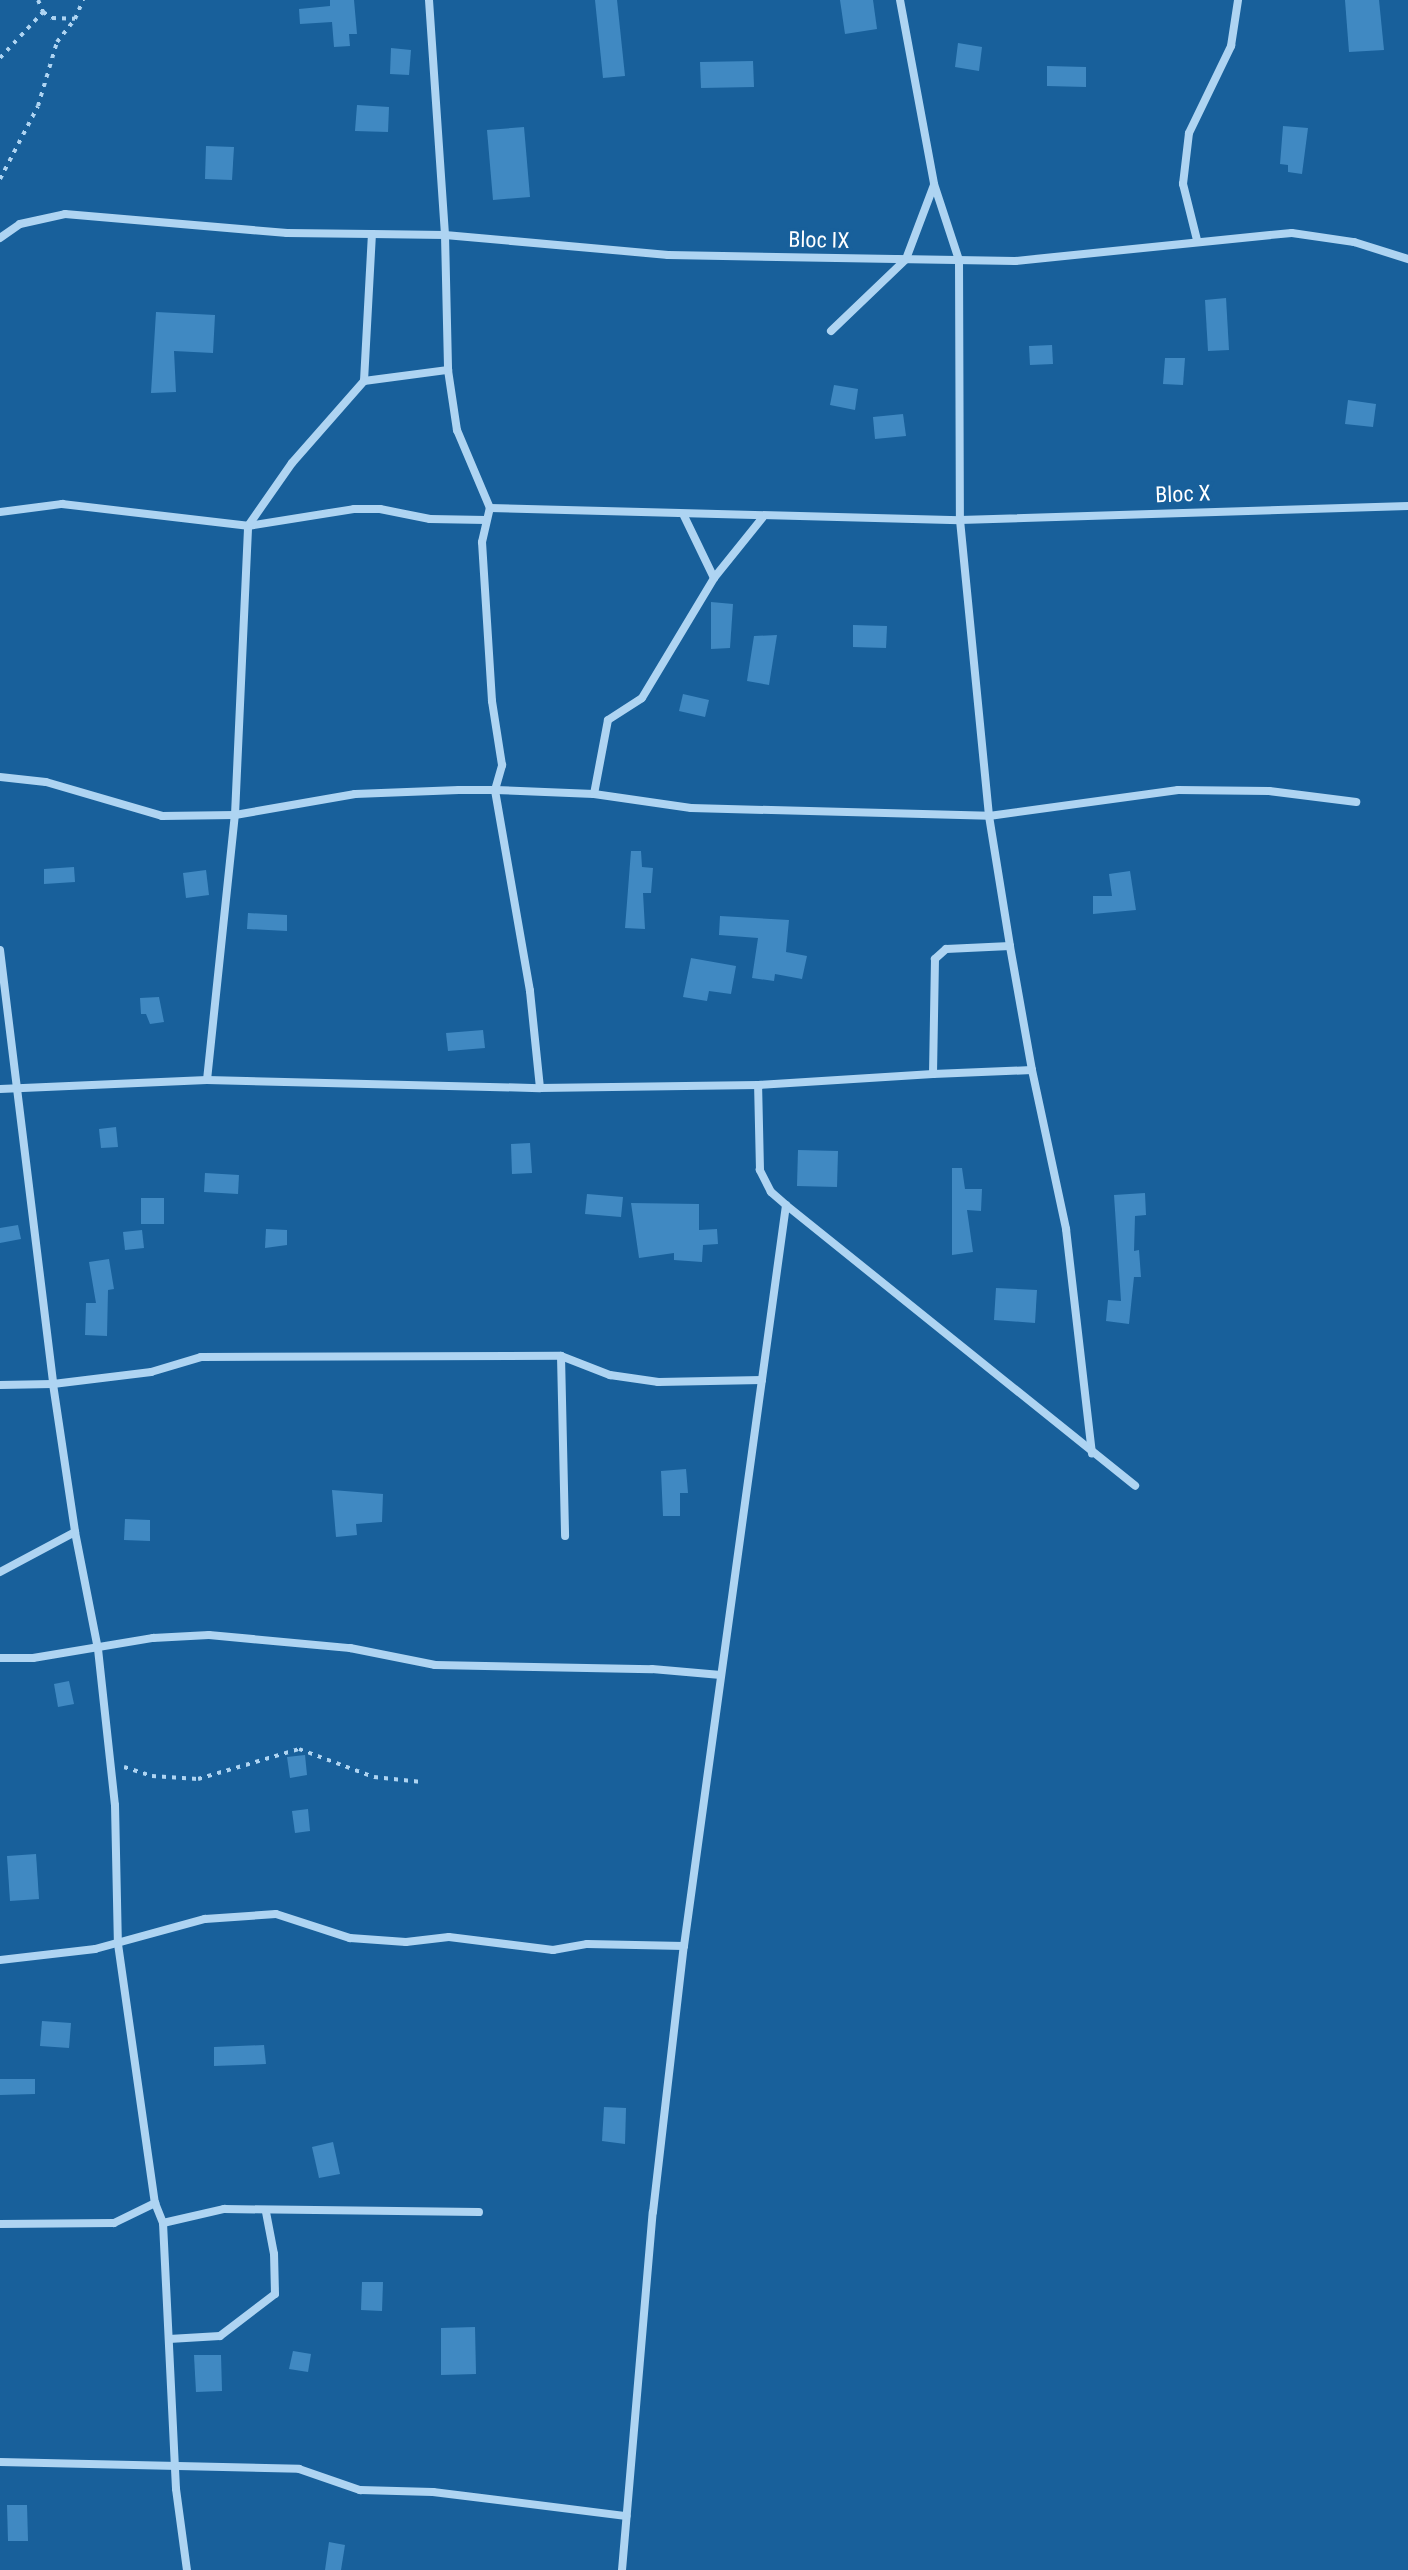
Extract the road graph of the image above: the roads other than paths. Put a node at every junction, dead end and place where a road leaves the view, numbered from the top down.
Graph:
1 (429, 0) edge
2 (900, 0) edge
3 (1238, 0) edge
4 (934, 184) junction
5 (372, 234) junction
6 (445, 235) junction
7 (0, 238) edge
8 (1197, 240) junction
9 (906, 259) junction
10 (1408, 259) edge
11 (959, 260) junction
12 (831, 331) dead end
13 (448, 370) junction
14 (364, 381) junction
15 (1408, 506) edge
16 (490, 508) junction
17 (0, 512) edge
18 (683, 514) junction
19 (763, 517) junction
20 (486, 520) junction
21 (960, 520) junction
22 (248, 526) junction
23 (714, 578) junction
24 (0, 777) edge
25 (495, 790) junction
26 (594, 794) junction
27 (1356, 802) dead end
28 (235, 815) junction
29 (989, 816) junction
30 (1010, 946) junction
31 (0, 950) edge
32 (1032, 1070) junction
33 (933, 1074) junction
34 (207, 1080) junction
35 (758, 1085) junction
36 (16, 1088) junction
37 (540, 1088) junction
38 (0, 1089) edge
39 (786, 1205) junction
40 (561, 1356) junction
41 (762, 1380) junction
42 (53, 1384) junction
43 (0, 1385) edge
44 (1092, 1454) junction
45 (1135, 1486) dead end
46 (75, 1532) junction
47 (565, 1536) dead end
48 (0, 1572) edge
49 (98, 1649) junction
50 (0, 1658) edge
51 (721, 1675) junction
52 (118, 1944) junction
53 (684, 1946) junction
54 (0, 1960) edge
55 (155, 2203) junction
56 (266, 2212) junction
57 (479, 2212) dead end
58 (163, 2223) junction
59 (0, 2224) edge
60 (169, 2339) junction
61 (0, 2462) edge
62 (175, 2466) junction
63 (627, 2516) junction
64 (187, 2570) edge
65 (622, 2570) edge

1 - 6 street
2 - 4 street
3 - 8 street
4 - 9 street
4 - 11 street
5 - 6 street, Bloc IX
5 - 7 street, Bloc IX
5 - 14 street
6 - 9 street, Bloc IX
6 - 13 street
8 - 10 street, Bloc IX
8 - 11 street, Bloc IX
9 - 11 street, Bloc IX
9 - 12 street
11 - 21 street
13 - 14 street
13 - 16 street
14 - 22 street
15 - 21 street, Bloc X
16 - 18 street, Bloc X
16 - 20 street
17 - 22 street
18 - 19 street, Bloc X
18 - 23 street
19 - 21 street, Bloc X
19 - 23 street
20 - 22 street
20 - 25 street
21 - 29 street
22 - 28 street
23 - 26 street
24 - 28 street
25 - 26 street
25 - 28 street
25 - 37 street
26 - 29 street
27 - 29 street
28 - 34 street
29 - 30 street
30 - 32 street
30 - 33 street
31 - 36 street
32 - 33 street
32 - 44 street
33 - 35 street
34 - 36 street
34 - 37 street
35 - 37 street
35 - 39 street
36 - 38 street
36 - 42 street
39 - 41 street
39 - 44 street
40 - 41 street
40 - 42 street
40 - 47 street
41 - 51 street
42 - 43 street
42 - 46 street
44 - 45 street
46 - 48 street
46 - 49 street
49 - 50 street
49 - 51 street
49 - 52 street
51 - 53 street
52 - 53 street
52 - 54 street
52 - 55 street
53 - 63 street
55 - 58 street
55 - 59 street
56 - 57 street
56 - 58 street
56 - 60 street
58 - 60 street
60 - 62 street
61 - 62 street
62 - 63 street
62 - 64 street
63 - 65 street

